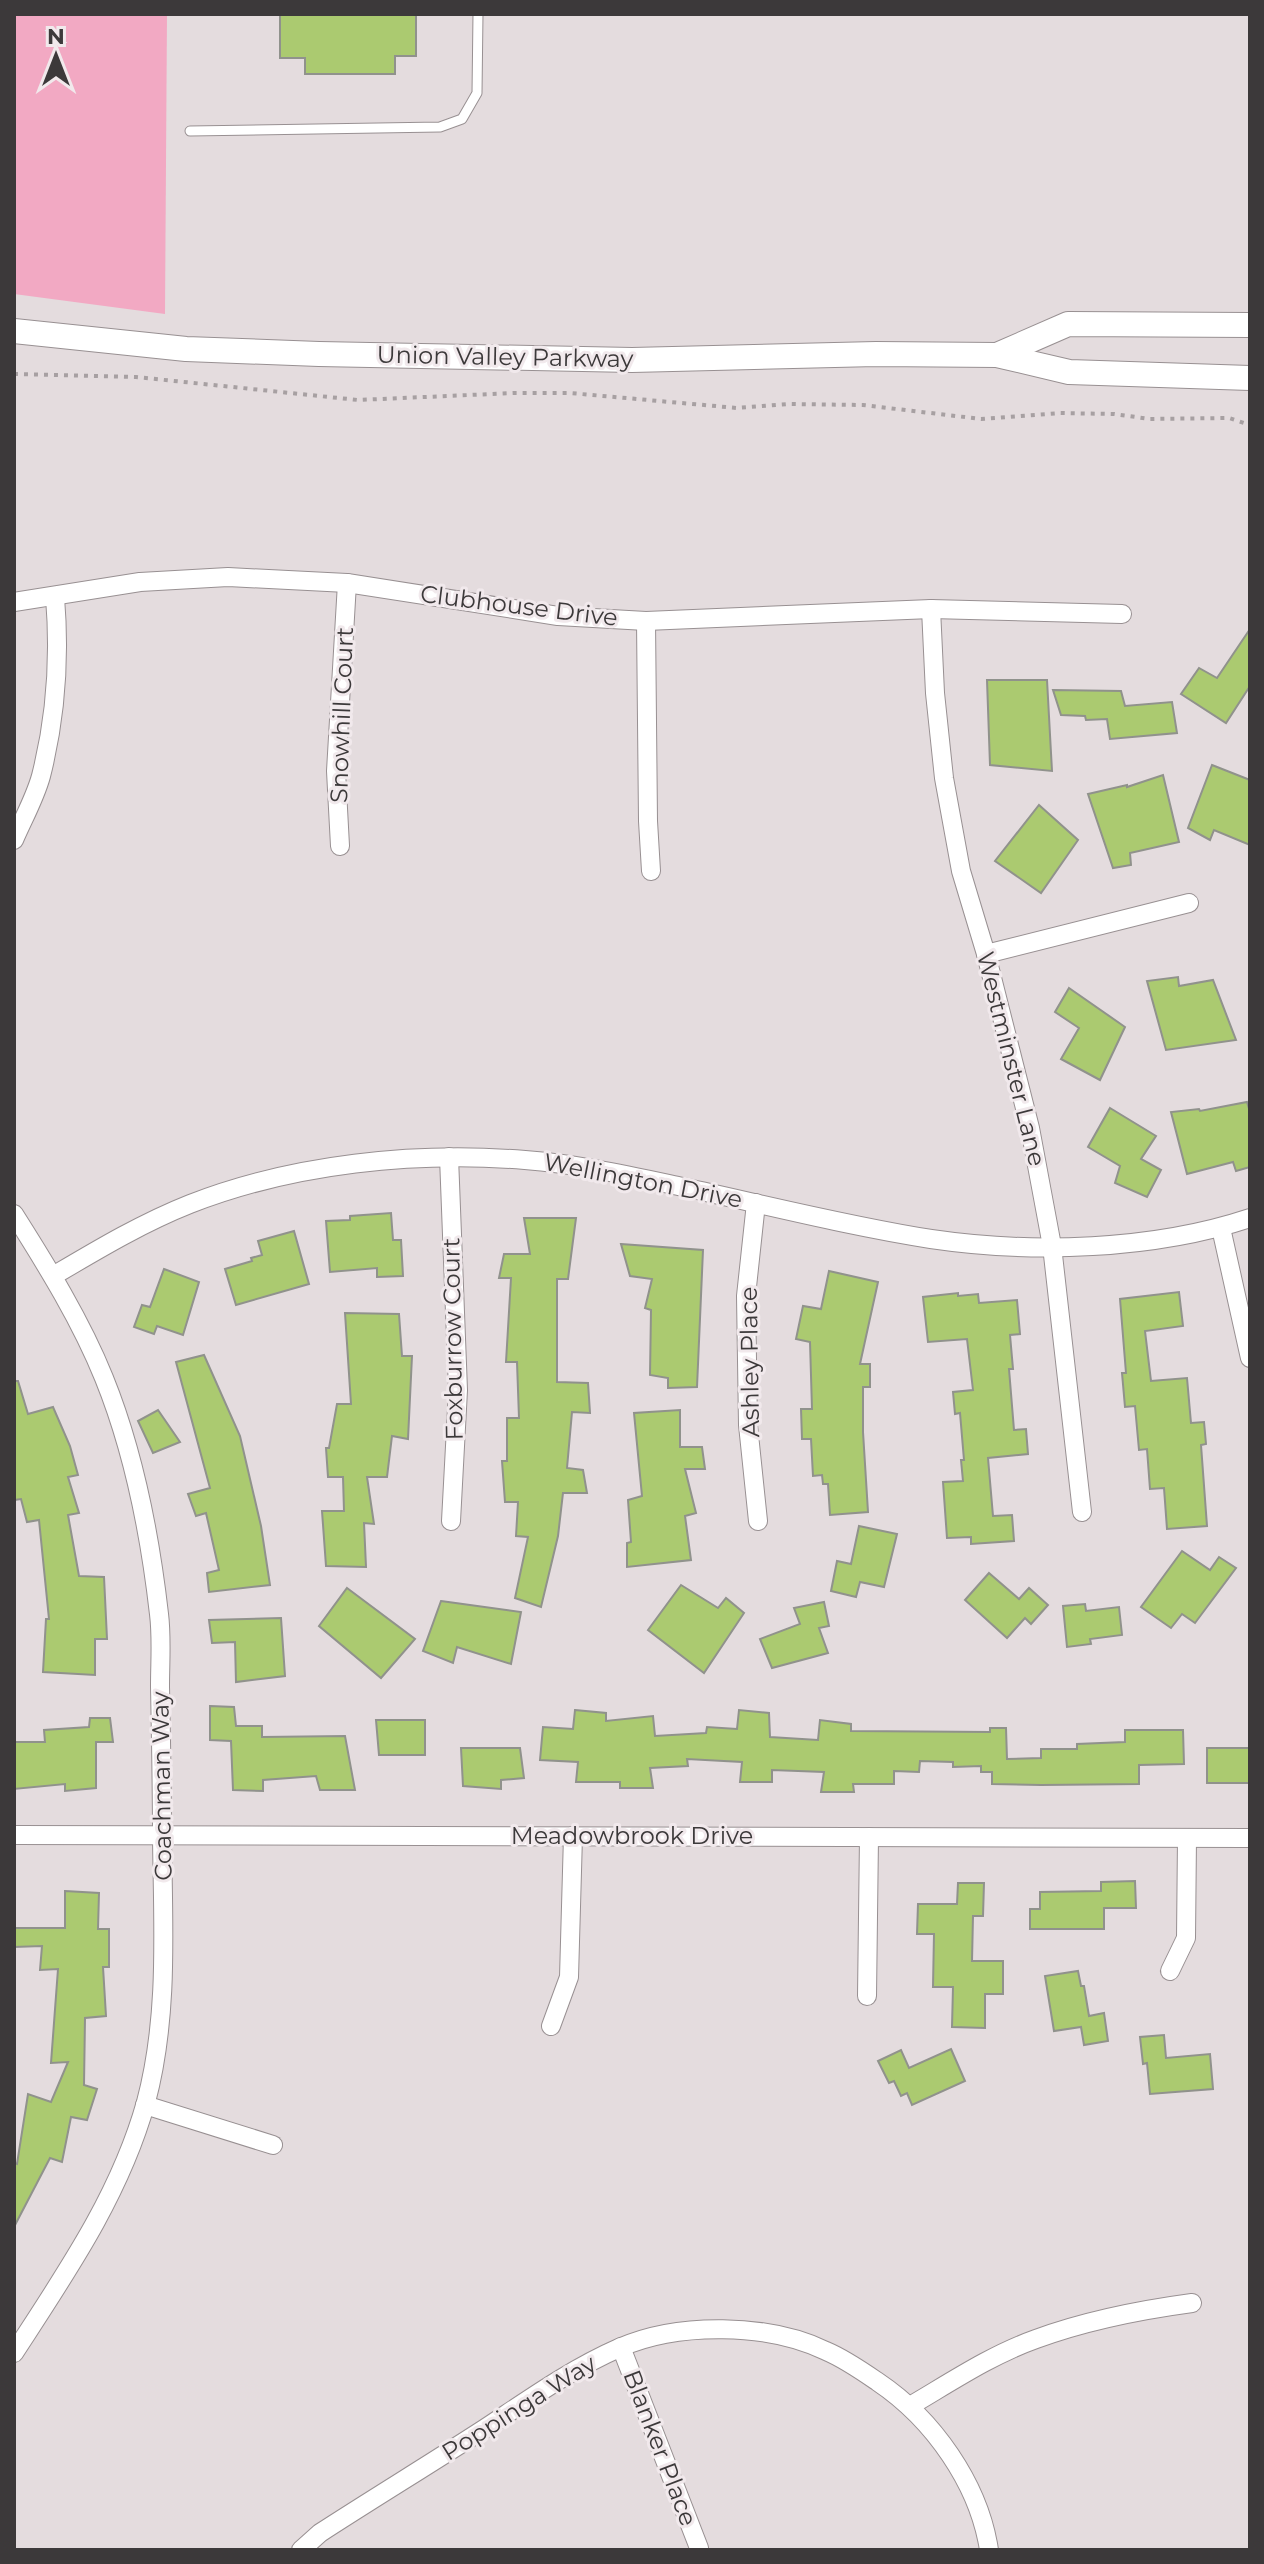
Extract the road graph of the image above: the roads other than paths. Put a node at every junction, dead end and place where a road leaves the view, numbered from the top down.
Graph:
1 (478, 14) edge
2 (190, 131) dead end
3 (1250, 325) edge
4 (14, 331) edge
5 (997, 355) junction
6 (1250, 378) edge
7 (347, 583) junction
8 (55, 597) junction
9 (14, 602) edge
10 (931, 609) junction
11 (1122, 614) dead end
12 (646, 621) junction
13 (14, 840) edge
14 (340, 846) dead end
15 (651, 871) dead end
16 (1189, 903) dead end
17 (986, 954) junction
18 (449, 1157) junction
19 (756, 1203) junction
20 (14, 1214) edge
21 (1250, 1218) edge
22 (1221, 1228) junction
23 (1052, 1246) junction
24 (53, 1276) junction
25 (1250, 1358) edge
26 (1082, 1512) dead end
27 (451, 1521) dead end
28 (758, 1521) dead end
29 (14, 1835) edge
30 (162, 1836) junction
31 (573, 1836) junction
32 (869, 1837) junction
33 (1187, 1838) junction
34 (1250, 1838) edge
35 (1170, 1971) dead end
36 (867, 1996) dead end
37 (551, 2026) dead end
38 (145, 2105) junction
39 (273, 2145) dead end
40 (1192, 2303) dead end
41 (621, 2347) junction
42 (14, 2353) edge
43 (910, 2406) junction
44 (699, 2548) edge
45 (301, 2550) edge
46 (989, 2550) edge

1 - 2 lane
3 - 5 street, Union Valley Parkway
4 - 5 street, Union Valley Parkway
5 - 6 street, Union Valley Parkway
7 - 8 street, Clubhouse Drive
7 - 12 street, Clubhouse Drive
7 - 14 street, Snowhill Court
8 - 9 street, Clubhouse Drive
8 - 13 street
10 - 11 street, Clubhouse Drive
10 - 12 street, Clubhouse Drive
10 - 17 street, Westminster Lane
12 - 15 street
16 - 17 street
17 - 23 street, Westminster Lane
18 - 19 street, Wellington Drive
18 - 24 street, Wellington Drive
18 - 27 street, Foxburrow Court
19 - 23 street, Wellington Drive
19 - 28 street, Ashley Place
20 - 24 street, Coachman Way
21 - 22 street, Wellington Drive
22 - 23 street, Wellington Drive
22 - 25 street
23 - 26 street, Westminster Lane
24 - 30 street, Coachman Way
29 - 30 street, Meadowbrook Drive
30 - 31 street, Meadowbrook Drive
30 - 38 street, Coachman Way
31 - 32 street, Meadowbrook Drive
31 - 37 street
32 - 33 street, Meadowbrook Drive
32 - 36 street
33 - 34 street, Meadowbrook Drive
33 - 35 street
38 - 39 street
38 - 42 street, Coachman Way
40 - 43 street
41 - 43 street, Poppinga Way
41 - 44 street, Blanker Place
41 - 45 street, Poppinga Way
43 - 46 street, Poppinga Way

